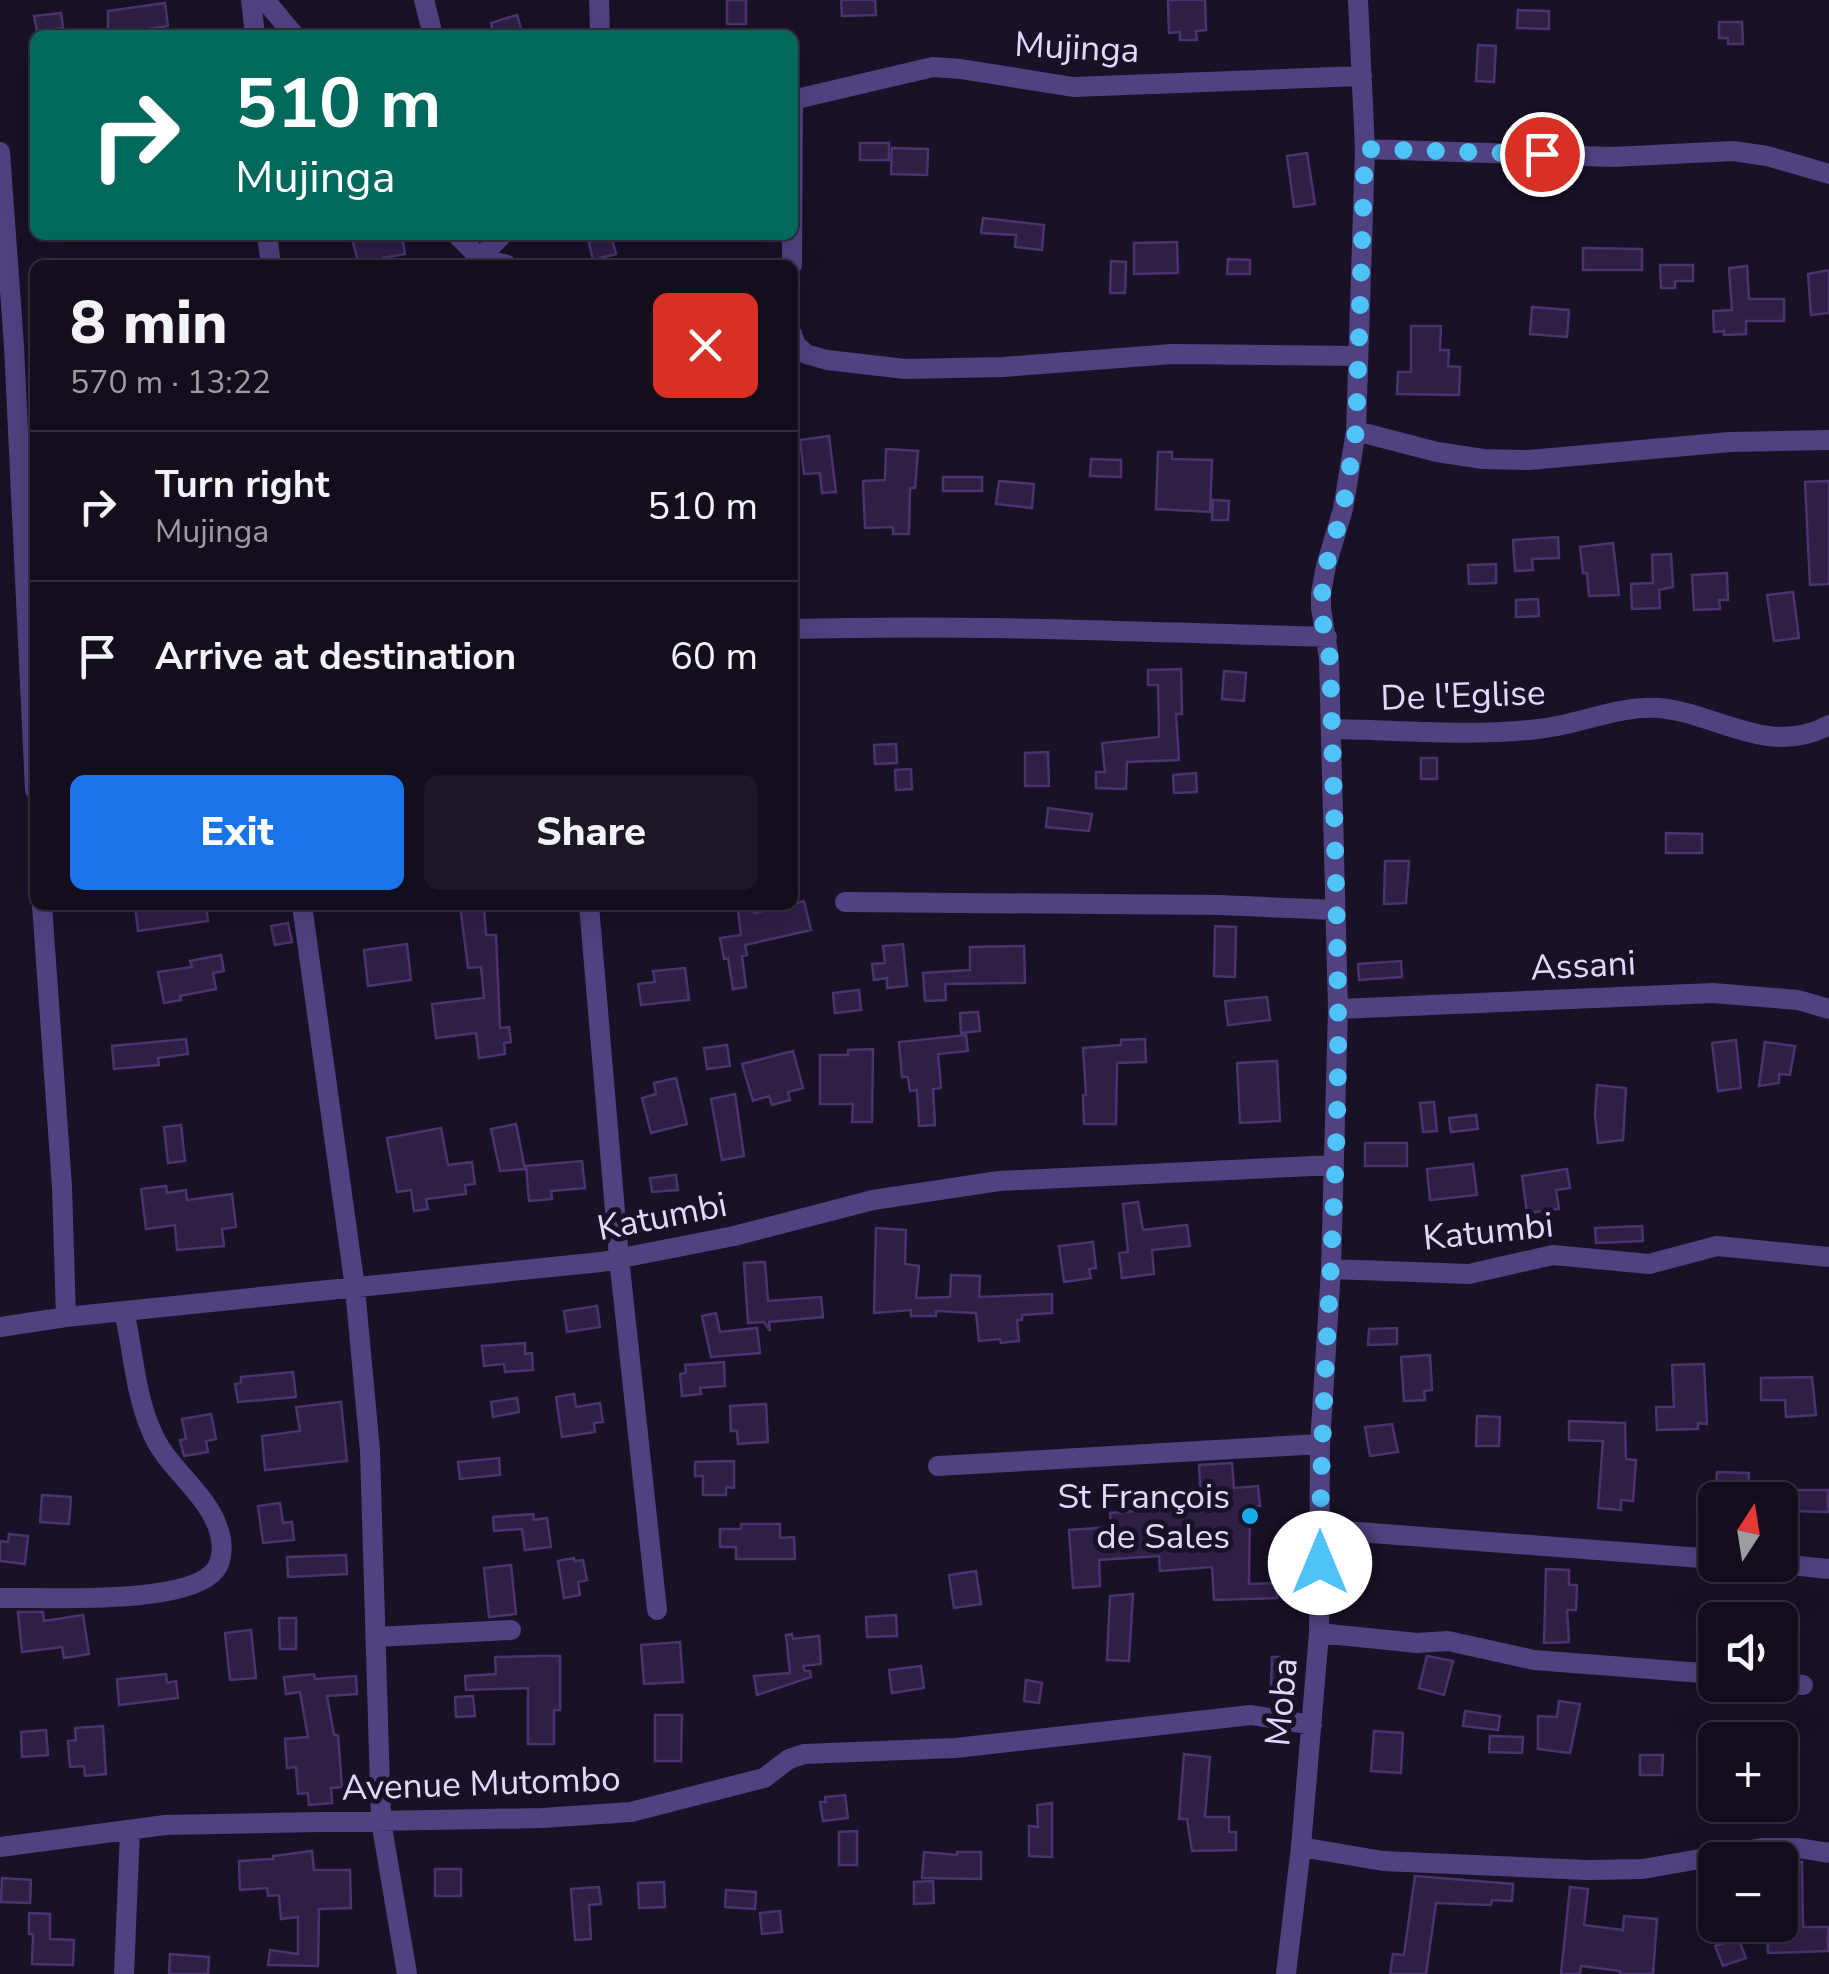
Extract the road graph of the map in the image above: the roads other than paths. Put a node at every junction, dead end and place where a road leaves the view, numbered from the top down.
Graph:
1 (251, 0) edge
2 (266, 0) edge
3 (424, 0) edge
4 (599, 0) edge
5 (1358, 0) edge
6 (254, 30) edge
7 (290, 30) edge
8 (433, 30) edge
9 (600, 30) edge
10 (1362, 76) junction
11 (798, 99) edge
12 (1365, 149) junction
13 (0, 152) edge
14 (1829, 174) edge
15 (462, 240) edge
16 (497, 240) edge
17 (480, 258) junction
18 (488, 260) edge
19 (798, 347) edge
20 (1358, 356) junction
21 (1356, 431) junction
22 (1829, 440) edge
23 (798, 629) edge
24 (1327, 637) junction
25 (30, 684) edge
26 (1829, 725) edge
27 (1332, 729) junction
28 (845, 902) dead end
29 (42, 910) edge
30 (303, 910) edge
31 (589, 910) edge
32 (1334, 910) junction
33 (1338, 1009) junction
34 (1829, 1009) edge
35 (1334, 1165) junction
36 (1829, 1257) edge
37 (619, 1258) junction
38 (1330, 1270) junction
39 (355, 1288) junction
40 (124, 1311) junction
41 (66, 1316) junction
42 (0, 1328) edge
43 (1320, 1444) junction
44 (938, 1466) dead end
45 (1320, 1529) junction
46 (1698, 1558) edge
47 (1798, 1565) edge
48 (1829, 1568) edge
49 (0, 1598) edge
50 (657, 1610) dead end
51 (511, 1630) dead end
52 (1319, 1633) junction
53 (375, 1637) junction
54 (1698, 1673) edge
55 (1798, 1684) edge
56 (1802, 1685) dead end
57 (1312, 1725) junction
58 (381, 1821) junction
59 (130, 1831) junction
60 (0, 1846) edge
61 (1302, 1847) junction
62 (1829, 1852) edge
63 (124, 1974) edge
64 (407, 1974) edge
65 (1286, 1974) edge

1 - 6 street
2 - 7 street
3 - 8 street
4 - 9 street
5 - 10 street, Moba
10 - 11 street, Mujinga
10 - 12 street, Moba
12 - 14 street
12 - 20 street, Moba
13 - 25 street
15 - 17 street
16 - 17 street
17 - 18 street
19 - 20 street
20 - 21 street, Moba
21 - 22 street
21 - 24 street, Moba
23 - 24 street
24 - 27 street, Moba
26 - 27 street, De l'Eglise
27 - 32 street, Moba
28 - 32 street
29 - 41 street
30 - 39 street
31 - 37 street
32 - 33 street, Moba
33 - 34 street, Assani
33 - 35 street, Moba
35 - 37 street, Katumbi
35 - 38 street, Moba
36 - 38 street, Katumbi
37 - 39 street, Katumbi
37 - 50 street
38 - 43 street, Moba
39 - 40 street, Katumbi
39 - 53 street
40 - 41 street, Katumbi
40 - 49 street
41 - 42 street, Katumbi
43 - 44 street
43 - 45 street, Moba
45 - 46 street
45 - 52 street, Moba
47 - 48 street
51 - 53 street
52 - 54 street
52 - 57 street, Moba
53 - 58 street
55 - 56 street
57 - 58 street, Avenue Mutombo
57 - 61 street, Moba
58 - 59 street, Avenue Mutombo
58 - 64 street
59 - 60 street, Avenue Mutombo
59 - 63 street
61 - 62 street
61 - 65 street, Moba

